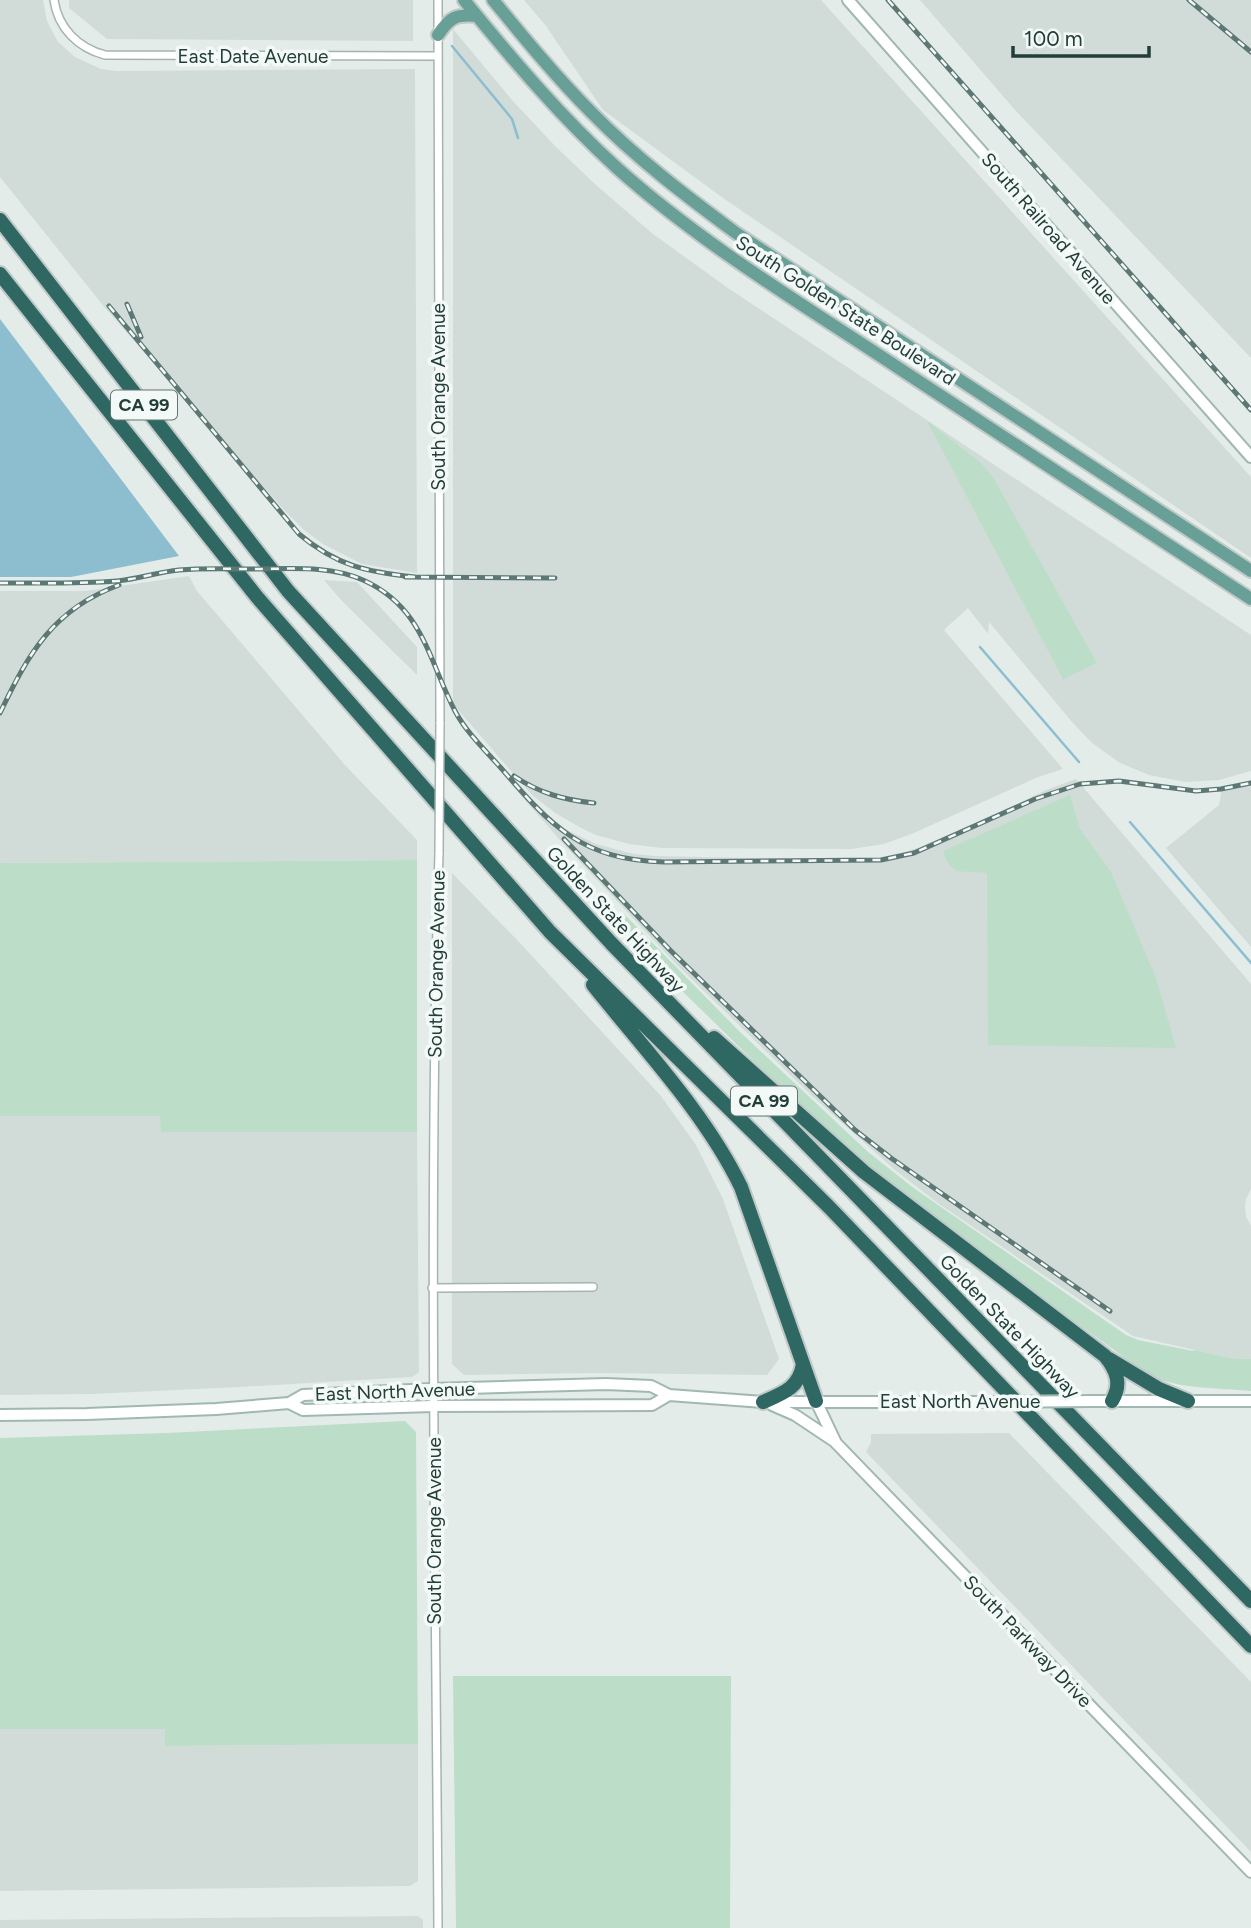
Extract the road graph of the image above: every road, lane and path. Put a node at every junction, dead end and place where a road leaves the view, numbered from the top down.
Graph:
1 (54, 0) edge
2 (438, 0) edge
3 (464, 0) edge
4 (493, 0) edge
5 (848, 0) edge
6 (477, 16) junction
7 (438, 35) junction
8 (438, 56) junction
9 (0, 220) edge
10 (0, 274) edge
11 (1251, 457) edge
12 (1251, 571) edge
13 (1251, 599) edge
14 (550, 932) junction
15 (611, 943) junction
16 (593, 1287) dead end
17 (432, 1289) junction
18 (1105, 1356) junction
19 (803, 1364) junction
20 (433, 1389) junction
21 (669, 1395) junction
22 (816, 1401) junction
23 (1112, 1401) junction
24 (1188, 1401) junction
25 (1251, 1401) edge
26 (763, 1402) junction
27 (289, 1403) junction
28 (433, 1406) junction
29 (0, 1415) edge
30 (836, 1443) junction
31 (1251, 1601) edge
32 (1251, 1646) edge
33 (1251, 1872) edge
34 (438, 1928) edge

1 - 8 street, East Date Avenue
2 - 7 street, South Orange Avenue
3 - 6 main road, South Golden State Boulevard
4 - 12 main road, South Golden State Boulevard
5 - 11 street, South Railroad Avenue
6 - 7 main road
6 - 13 main road, South Golden State Boulevard
7 - 8 street, South Orange Avenue
8 - 17 street, South Orange Avenue, bridge
9 - 15 highway, Golden State Highway / CA 99
10 - 14 highway, CA 99
14 - 19 highway
14 - 32 highway, CA 99
15 - 18 highway
15 - 31 highway, Golden State Highway / CA 99
16 - 17 street
17 - 20 street, South Orange Avenue
18 - 23 highway
18 - 24 highway
19 - 22 highway
19 - 26 highway
20 - 21 street, East North Avenue
20 - 27 street, East North Avenue
20 - 28 street, South Orange Avenue
21 - 26 street, East North Avenue
21 - 28 street, East North Avenue
22 - 23 street, East North Avenue, bridge
22 - 26 street, East North Avenue
22 - 30 street, South Parkway Drive
23 - 24 street, East North Avenue
24 - 25 street, East North Avenue
26 - 30 street
27 - 28 street, East North Avenue
27 - 29 street, East North Avenue
28 - 34 street, South Orange Avenue
30 - 33 street, South Parkway Drive

